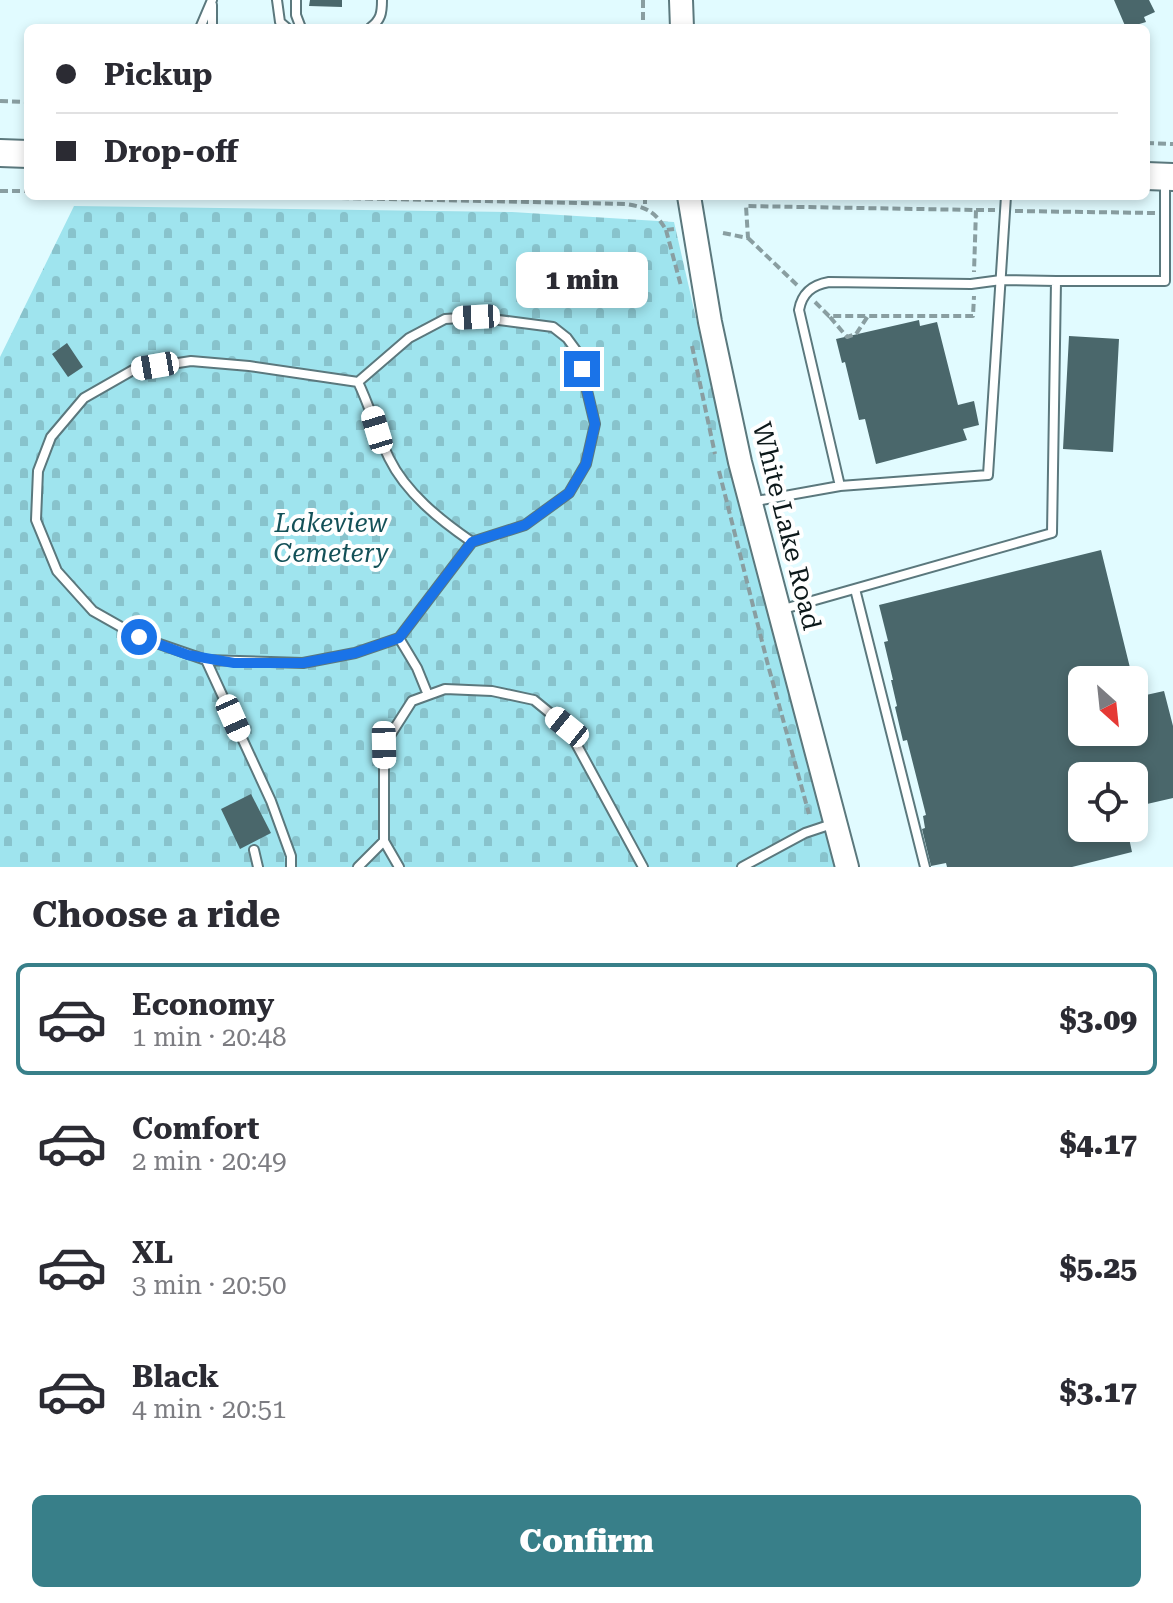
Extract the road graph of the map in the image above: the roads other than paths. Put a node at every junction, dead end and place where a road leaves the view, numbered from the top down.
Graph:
1 (212, 0) edge
2 (277, 0) edge
3 (296, 0) edge
4 (382, 0) edge
5 (681, 0) edge
6 (202, 24) edge
7 (212, 24) edge
8 (282, 24) edge
9 (299, 24) edge
10 (373, 24) edge
11 (682, 24) edge
12 (0, 153) edge
13 (24, 154) edge
14 (1161, 176) edge
15 (690, 200) edge
16 (1006, 200) edge
17 (1001, 280) junction
18 (1056, 281) junction
19 (1169, 281) edge
20 (358, 382) junction
21 (840, 486) junction
22 (751, 502) junction
23 (472, 542) junction
24 (855, 589) junction
25 (779, 611) junction
26 (399, 638) junction
27 (206, 660) junction
28 (428, 695) junction
29 (835, 823) junction
30 (384, 841) junction
31 (254, 850) dead end
32 (258, 867) edge
33 (291, 867) edge
34 (358, 867) edge
35 (399, 867) edge
36 (643, 867) edge
37 (742, 867) edge
38 (847, 867) edge
39 (925, 867) edge

1 - 6 lane
1 - 7 lane
2 - 8 lane
3 - 9 lane
4 - 10 lane
5 - 11 street
12 - 13 main road
14 - 19 lane
15 - 22 street, White Lake Road
16 - 17 lane
17 - 18 lane
17 - 21 lane
17 - 21 lane
18 - 19 lane
18 - 24 lane
20 - 23 lane
20 - 23 lane
20 - 27 lane
21 - 22 lane
22 - 25 street, White Lake Road
23 - 26 lane
24 - 25 lane
24 - 39 lane
25 - 29 street, White Lake Road
26 - 27 lane
26 - 28 lane
27 - 33 lane
28 - 30 lane
28 - 36 lane
29 - 37 lane
29 - 38 street, White Lake Road
30 - 34 lane
30 - 35 lane
31 - 32 lane

